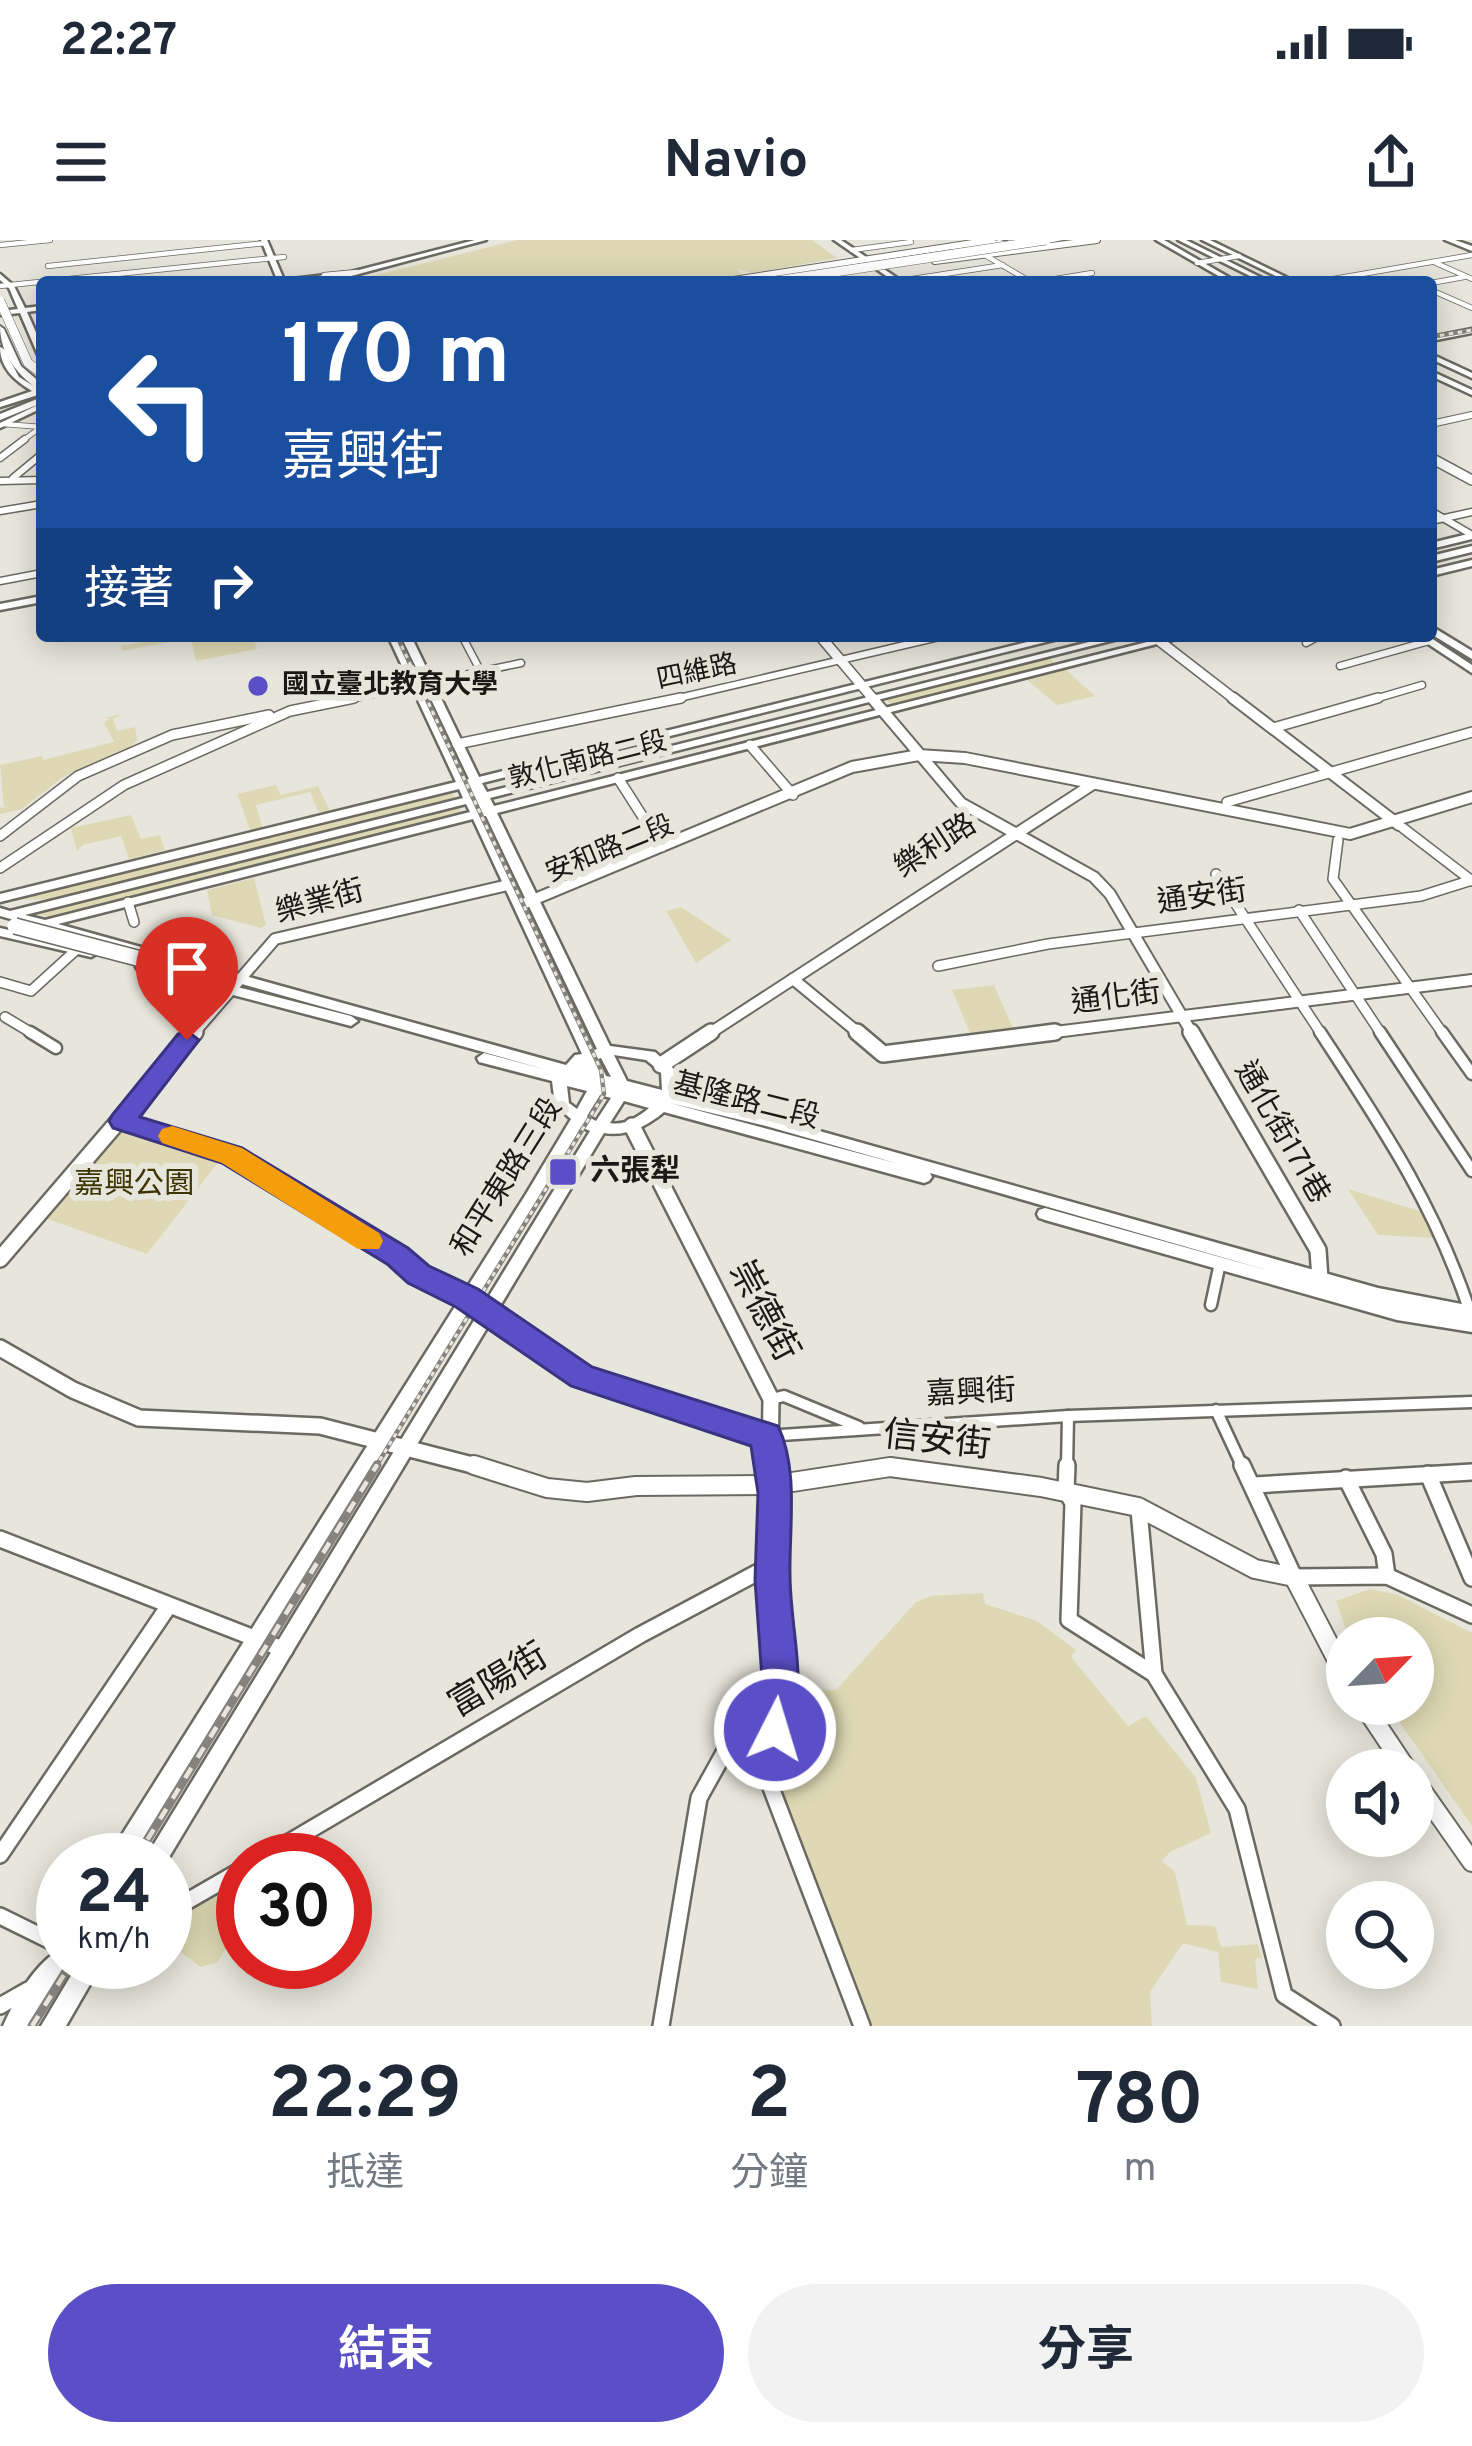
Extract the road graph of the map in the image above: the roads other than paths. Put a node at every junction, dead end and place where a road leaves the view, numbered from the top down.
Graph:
1 (50, 240) edge
2 (197, 240) edge
3 (483, 240) edge
4 (499, 240) edge
5 (822, 240) edge
6 (836, 240) edge
7 (1019, 240) edge
8 (1030, 240) edge
9 (1046, 240) edge
10 (1059, 240) edge
11 (1097, 240) edge
12 (1177, 240) edge
13 (1206, 240) edge
14 (1449, 240) edge
15 (1461, 240) edge
16 (269, 241) edge
17 (997, 241) edge
18 (911, 242) edge
19 (1158, 242) edge
20 (159, 243) dead end
21 (0, 245) edge
22 (954, 247) joint
23 (200, 250) junction
24 (853, 250) junction
25 (1472, 250) edge
26 (921, 252) junction
27 (162, 254) junction
28 (983, 254) junction
29 (284, 256) junction
30 (1240, 256) junction
31 (123, 258) junction
32 (272, 258) junction
33 (1218, 260) junction
34 (936, 261) junction
35 (1433, 262) junction
36 (1197, 263) junction
37 (205, 265) junction
38 (48, 266) dead end
39 (868, 266) junction
40 (1003, 266) junction
41 (165, 269) junction
42 (126, 273) junction
43 (782, 273) junction
44 (953, 273) junction
45 (1092, 273) dead end
46 (0, 276) edge
47 (100, 276) edge
48 (280, 276) edge
49 (290, 276) edge
50 (331, 276) edge
51 (346, 276) edge
52 (762, 276) edge
53 (786, 276) edge
54 (794, 276) edge
55 (809, 276) edge
56 (844, 276) edge
57 (879, 276) edge
58 (888, 276) edge
59 (935, 276) edge
60 (958, 276) edge
61 (1022, 276) edge
62 (1073, 276) edge
63 (1222, 276) edge
64 (1251, 276) edge
65 (1281, 276) edge
66 (1351, 276) edge
67 (1470, 278) edge
68 (36, 283) edge
69 (1437, 285) edge
70 (4, 287) edge
71 (1437, 289) edge
72 (0, 301) edge
73 (1472, 308) edge
74 (36, 311) edge
75 (20, 312) junction
76 (0, 314) edge
77 (0, 329) edge
78 (1472, 329) edge
79 (1437, 336) edge
80 (0, 350) edge
81 (36, 355) edge
82 (36, 357) edge
83 (36, 366) edge
84 (36, 367) edge
85 (1437, 367) edge
86 (1437, 367) edge
87 (13, 369) junction
88 (1472, 385) edge
89 (4, 391) edge
90 (36, 391) edge
91 (36, 399) edge
92 (1472, 415) edge
93 (1, 417) edge
94 (1437, 423) edge
95 (36, 426) edge
96 (36, 433) edge
97 (0, 458) edge
98 (36, 459) edge
99 (1437, 461) edge
100 (13, 478) junction
101 (36, 480) edge
102 (1472, 480) edge
103 (0, 481) edge
104 (36, 505) edge
105 (0, 511) edge
106 (1472, 512) edge
107 (1437, 514) edge
108 (1444, 518) junction
109 (1437, 520) edge
110 (1472, 535) edge
111 (1437, 544) edge
112 (1472, 549) edge
113 (1437, 558) edge
114 (1472, 563) edge
115 (1437, 572) edge
116 (36, 574) edge
117 (0, 580) edge
118 (36, 598) edge
119 (0, 604) edge
120 (1437, 640) edge
121 (397, 642) edge
122 (408, 642) edge
123 (465, 642) edge
124 (825, 642) edge
125 (920, 642) edge
126 (1025, 642) edge
127 (1101, 642) edge
128 (1145, 642) edge
129 (1160, 642) edge
130 (1412, 642) edge
131 (1435, 642) edge
132 (1472, 656) edge
133 (842, 662) junction
134 (521, 663) dead end
135 (1340, 666) dead end
136 (1472, 670) edge
137 (481, 672) junction
138 (422, 684) junction
139 (861, 686) junction
140 (1422, 686) dead end
141 (872, 699) junction
142 (290, 711) junction
143 (882, 712) junction
144 (1273, 728) junction
145 (1472, 732) edge
146 (457, 744) junction
147 (753, 744) junction
148 (922, 758) junction
149 (1330, 772) junction
150 (618, 778) junction
151 (1089, 786) junction
152 (471, 790) junction
153 (794, 795) junction
154 (1472, 797) edge
155 (1228, 802) dead end
156 (1472, 807) edge
157 (482, 813) junction
158 (1399, 825) junction
159 (1015, 833) junction
160 (0, 836) edge
161 (1338, 840) junction
162 (662, 847) junction
163 (0, 868) edge
164 (1216, 874) dead end
165 (1472, 880) edge
166 (508, 885) junction
167 (0, 898) edge
168 (128, 902) junction
169 (529, 904) junction
170 (1351, 904) junction
171 (1299, 910) junction
172 (1245, 916) junction
173 (4, 922) edge
174 (134, 922) dead end
175 (42, 924) junction
176 (1132, 932) junction
177 (76, 950) junction
178 (938, 966) dead end
179 (794, 979) junction
180 (1472, 980) edge
181 (0, 982) edge
182 (234, 983) junction
183 (1414, 989) junction
184 (1358, 995) junction
185 (1304, 1002) junction
186 (4, 1017) dead end
187 (1184, 1018) junction
188 (56, 1048) dead end
189 (597, 1052) junction
190 (657, 1062) junction
191 (1472, 1074) edge
192 (562, 1076) junction
193 (600, 1085) junction
194 (621, 1090) junction
195 (667, 1103) junction
196 (580, 1120) junction
197 (122, 1121) junction
198 (632, 1126) junction
199 (604, 1127) junction
200 (1472, 1171) edge
201 (0, 1259) edge
202 (1220, 1264) junction
203 (1320, 1279) junction
204 (467, 1298) junction
205 (1211, 1305) dead end
206 (486, 1314) junction
207 (1471, 1317) edge
208 (0, 1348) edge
209 (771, 1399) junction
210 (1472, 1402) edge
211 (1216, 1410) junction
212 (1068, 1416) junction
213 (862, 1428) junction
214 (766, 1436) junction
215 (378, 1438) junction
216 (408, 1445) junction
217 (1472, 1472) edge
218 (1428, 1474) junction
219 (1346, 1478) junction
220 (773, 1485) junction
221 (1254, 1485) junction
222 (1066, 1491) junction
223 (1138, 1507) junction
224 (0, 1539) edge
225 (776, 1568) junction
226 (1387, 1576) junction
227 (1472, 1576) edge
228 (1294, 1577) junction
229 (168, 1607) junction
230 (1472, 1616) edge
231 (1326, 1639) edge
232 (252, 1641) junction
233 (286, 1650) junction
234 (1154, 1674) junction
235 (778, 1686) junction
236 (1434, 1808) edge
237 (134, 1833) edge
238 (172, 1833) edge
239 (305, 1833) edge
240 (0, 1856) edge
241 (1472, 1862) edge
242 (0, 1916) edge
243 (36, 1934) edge
244 (36, 1985) edge
245 (38, 1989) edge
246 (76, 1989) edge
247 (0, 2006) edge
248 (15, 2026) edge
249 (53, 2026) edge
250 (662, 2026) edge
251 (862, 2026) edge
252 (1332, 2026) edge

1 - 21 street
2 - 23 street
3 - 50 main road
4 - 51 main road
5 - 39 main road
6 - 24 main road
7 - 17 highway, bridge
8 - 54 highway, bridge
9 - 55 highway, bridge
10 - 34 highway, bridge
11 - 28 street
12 - 33 main road
13 - 30 main road
14 - 25 main road
15 - 25 main road
16 - 23 street
16 - 29 main road
16 - 32 main road
17 - 22 highway
18 - 24 street
19 - 36 main road
20 - 27 street
22 - 26 street
23 - 27 street
23 - 37 street
24 - 39 main road
25 - 35 street
26 - 34 street
26 - 39 street
27 - 31 street
27 - 41 street
28 - 34 street
28 - 40 street
29 - 32 street
29 - 49 main road
30 - 33 street
30 - 65 main road
31 - 38 street
31 - 42 street
32 - 37 street
32 - 48 main road
33 - 36 street
33 - 64 main road
34 - 39 street
34 - 44 street
35 - 66 street
35 - 67 street
36 - 63 main road
37 - 41 street
39 - 43 street
39 - 56 street
39 - 57 main road
39 - 58 main road
40 - 44 street
40 - 61 street
41 - 42 street
42 - 47 street
43 - 52 street
43 - 53 street
44 - 59 street
44 - 60 street
45 - 62 street
46 - 70 main road
67 - 69 street
68 - 70 street
70 - 75 main road
70 - 82 highway, bridge
71 - 73 street
72 - 83 highway, bridge
74 - 75 main road
75 - 76 main road
75 - 81 main road
76 - 84 highway, bridge
77 - 87 highway
78 - 79 main road
80 - 87 main road
85 - 88 main road
86 - 88 main road
87 - 89 main road
87 - 90 highway
91 - 93 main road
92 - 94 street
93 - 95 street
96 - 97 street
98 - 100 street
99 - 102 street
100 - 101 street
100 - 103 street
104 - 105 street
106 - 108 street
107 - 108 street
108 - 109 street
108 - 110 street
110 - 111 main road
112 - 113 main road
114 - 115 main road
116 - 117 street
118 - 119 main road
120 - 132 main road
121 - 138 main road
122 - 138 main road
123 - 137 street
124 - 133 street, 通化街171巷
125 - 133 street, 四維路
126 - 139 main road, 敦化南路二段
127 - 141 main road, 敦化南路二段
128 - 143 main road, 敦化南路二段
129 - 144 street
130 - 135 street
131 - 136 main road
133 - 139 street, 通化街171巷
133 - 146 street, 四維路
134 - 137 street
137 - 138 street
138 - 142 street
138 - 146 main road, 和平東路三段
138 - 152 main road, 和平東路三段
139 - 141 street, 通化街171巷
139 - 152 main road, 敦化南路二段
140 - 144 street
141 - 143 street, 通化街171巷
141 - 152 main road, 敦化南路二段
142 - 160 street
142 - 163 street
143 - 147 main road, 敦化南路二段
143 - 148 street, 通化街171巷
144 - 149 street
145 - 149 street
146 - 152 main road, 和平東路三段
147 - 150 main road, 敦化南路二段
147 - 153 street
148 - 151 street, 安和路二段
148 - 153 street, 安和路二段
148 - 159 street, 通化街171巷
148 - 169 street, 安和路二段
149 - 155 street
149 - 158 street
150 - 157 main road, 敦化南路二段
150 - 162 street
151 - 158 street, 安和路二段
151 - 159 street
151 - 161 street, 安和路二段
152 - 157 main road, 和平東路三段
152 - 167 main road, 敦化南路二段
152 - 173 main road, 敦化南路二段
153 - 162 street, 安和路二段
154 - 158 street, 安和路二段
156 - 158 street, 安和路二段
157 - 166 main road, 和平東路三段
157 - 168 main road, 敦化南路二段
157 - 169 main road, 和平東路三段
158 - 161 street, 安和路二段
158 - 165 street
159 - 176 street, 通化街171巷
159 - 179 street, 樂利路
159 - 190 street, 樂利路
161 - 170 street
162 - 169 street, 安和路二段
164 - 172 street
165 - 170 street, 通安街
166 - 169 main road, 和平東路三段
166 - 182 street, 樂業街
168 - 174 street
168 - 175 main road, 敦化南路二段
169 - 189 main road, 和平東路三段
170 - 171 street, 通安街
170 - 183 street
171 - 172 street, 通安街
171 - 184 street
172 - 176 street, 通安街
172 - 185 street
173 - 175 main road, 敦化南路二段
173 - 177 main road, 基隆路二段
173 - 182 highway, bridge
175 - 182 main road, 基隆路二段
176 - 178 street, 通安街
176 - 187 street, 通化街171巷
177 - 181 street
177 - 182 main road, 基隆路二段
179 - 187 street, 通化街
179 - 190 street, 樂利路
180 - 183 street, 通化街
182 - 192 main road, 基隆路二段
182 - 197 street, 樂業街
183 - 184 street, 通化街
183 - 191 street
184 - 185 street, 通化街
184 - 200 street
185 - 187 street, 通化街
185 - 207 street
186 - 188 street
187 - 203 street, 通化街171巷
189 - 190 main road
189 - 192 main road
189 - 193 main road, 和平東路三段
189 - 194 main road, 和平東路三段
190 - 195 main road
192 - 193 main road, 基隆路二段
192 - 196 main road
193 - 194 main road, 基隆路二段
193 - 196 main road, 和平東路三段
194 - 195 main road, 基隆路二段
194 - 199 main road, 和平東路三段
195 - 198 main road
195 - 202 main road, 基隆路二段
195 - 203 main road, 基隆路二段
196 - 199 main road
196 - 204 main road, 和平東路三段
197 - 201 street, 樂業街
197 - 204 street, 嘉興街
198 - 199 main road
198 - 209 street, 崇德街
199 - 206 main road, 和平東路三段
202 - 205 street
202 - 207 main road, 基隆路二段
203 - 207 main road, 基隆路二段
204 - 206 street, 嘉興街
204 - 215 main road, 和平東路三段
206 - 214 street, 嘉興街
206 - 216 main road, 和平東路三段
208 - 215 street, 信安街
209 - 213 street
209 - 214 street, 崇德街
210 - 211 street, 嘉興街
211 - 212 street, 嘉興街
211 - 221 street
212 - 213 street, 嘉興街
212 - 222 street
213 - 214 street, 嘉興街
214 - 220 street, 崇德街
215 - 216 street, 信安街
215 - 232 main road, 和平東路三段
216 - 220 street, 信安街
216 - 233 main road, 和平東路三段
217 - 218 street
218 - 219 street
218 - 227 street
219 - 221 street
219 - 226 street
220 - 222 street, 信安街
220 - 225 street, 崇德街
221 - 228 street
222 - 223 street, 信安街
222 - 234 street
223 - 228 street, 信安街
223 - 234 street
224 - 229 street
225 - 235 street, 崇德街
225 - 239 street, 富陽街
226 - 228 street, 信安街
226 - 230 street, 信安街
228 - 231 street
229 - 232 street
229 - 240 street
232 - 233 street
232 - 237 main road, 和平東路三段
233 - 238 main road, 和平東路三段
234 - 252 street
235 - 250 street
235 - 251 street, 崇德街
236 - 241 street
242 - 243 street
244 - 247 street
245 - 248 main road
246 - 249 main road

